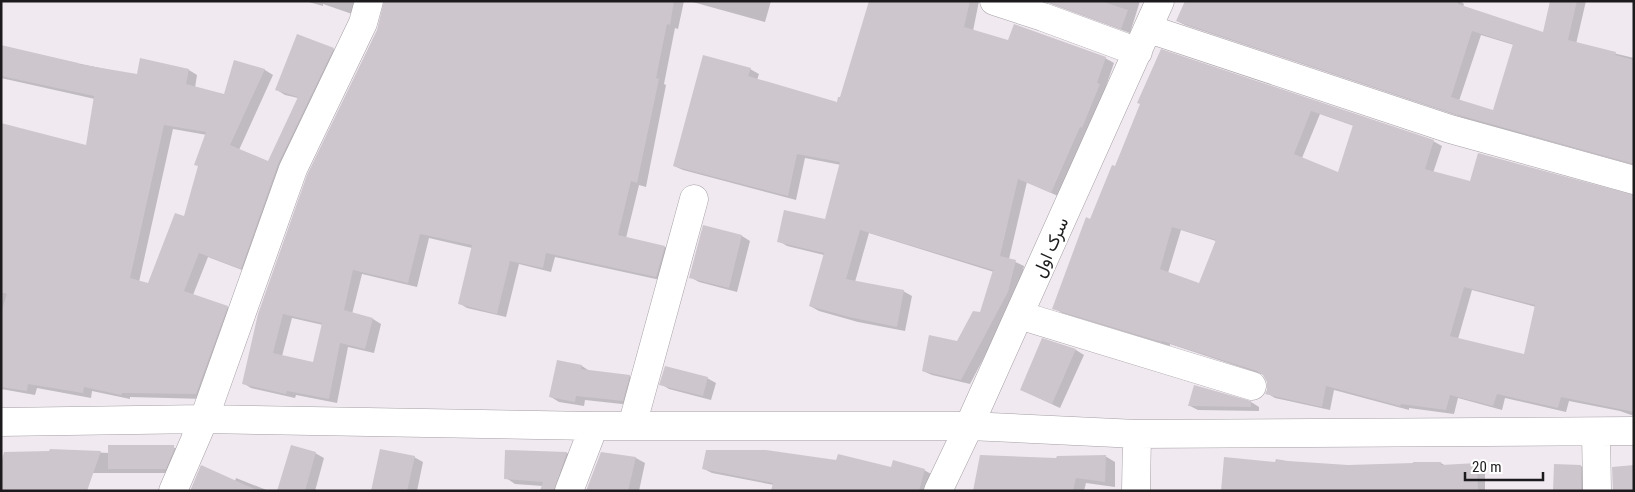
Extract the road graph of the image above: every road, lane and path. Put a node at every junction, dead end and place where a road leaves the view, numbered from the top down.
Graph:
1 (369, 1) edge
2 (994, 1) edge
3 (1160, 1) edge
4 (1144, 41) junction
5 (1634, 180) edge
6 (694, 199) dead end
7 (1019, 315) junction
8 (1252, 386) dead end
9 (204, 419) junction
10 (1, 422) edge
11 (594, 426) junction
12 (632, 426) junction
13 (969, 426) junction
14 (1634, 431) edge
15 (1596, 432) junction
16 (1137, 434) junction
17 (173, 491) edge
18 (569, 491) edge
19 (938, 491) edge
20 (1136, 491) edge
21 (1597, 491) edge

1 - 9 street
2 - 4 street
3 - 4 street, سرک اول
4 - 5 street
4 - 7 street, سرک اول
6 - 12 street
7 - 8 street
7 - 13 street, سرک اول
9 - 10 street
9 - 11 street
9 - 17 street
11 - 12 street
11 - 18 street
12 - 13 street
13 - 16 street
13 - 19 street, سرک اول
14 - 15 street
15 - 16 street
15 - 21 street
16 - 20 street

